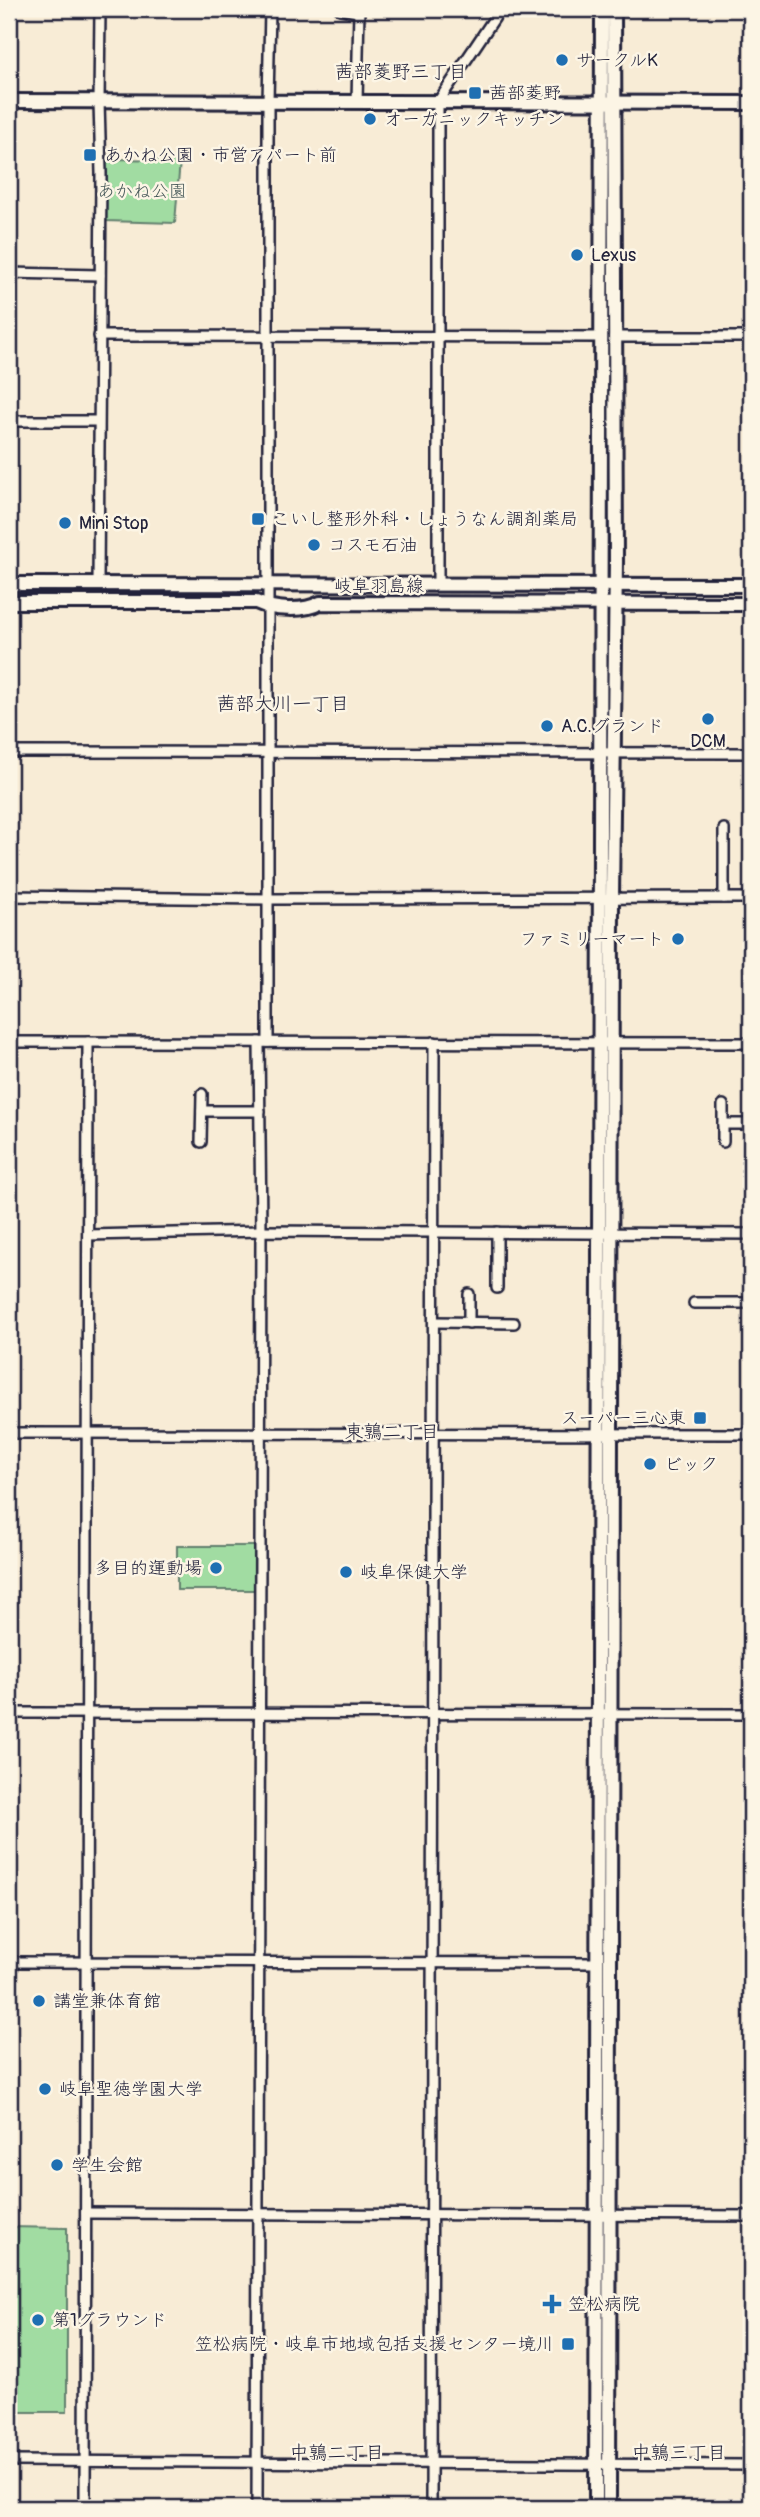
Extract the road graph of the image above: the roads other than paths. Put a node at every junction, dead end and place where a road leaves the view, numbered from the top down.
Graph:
1 (100, 9) edge
2 (270, 9) edge
3 (340, 9) edge
4 (497, 9) edge
5 (602, 9) edge
6 (614, 9) edge
7 (358, 10) edge
8 (268, 101) junction
9 (9, 102) edge
10 (99, 102) junction
11 (357, 102) junction
12 (438, 102) junction
13 (608, 102) junction
14 (751, 103) edge
15 (9, 273) edge
16 (100, 275) junction
17 (99, 336) junction
18 (269, 336) junction
19 (438, 336) junction
20 (608, 337) junction
21 (751, 337) edge
22 (9, 421) edge
23 (98, 421) junction
24 (9, 584) edge
25 (98, 584) junction
26 (601, 584) junction
27 (615, 584) junction
28 (267, 585) junction
29 (438, 585) junction
30 (751, 585) edge
31 (9, 603) edge
32 (601, 603) junction
33 (615, 603) junction
34 (751, 604) edge
35 (267, 607) junction
36 (9, 752) edge
37 (267, 752) junction
38 (607, 752) junction
39 (751, 753) edge
40 (724, 829) dead end
41 (9, 896) edge
42 (606, 898) junction
43 (724, 898) junction
44 (751, 898) edge
45 (267, 899) junction
46 (9, 1042) edge
47 (88, 1042) junction
48 (264, 1042) junction
49 (434, 1042) junction
50 (606, 1042) junction
51 (751, 1043) edge
52 (202, 1094) dead end
53 (723, 1105) dead end
54 (202, 1111) junction
55 (260, 1111) junction
56 (723, 1124) junction
57 (751, 1124) edge
58 (201, 1142) dead end
59 (723, 1142) dead end
60 (261, 1231) junction
61 (435, 1232) junction
62 (497, 1232) junction
63 (605, 1233) junction
64 (751, 1234) edge
65 (88, 1235) junction
66 (497, 1288) dead end
67 (469, 1293) dead end
68 (694, 1303) dead end
69 (751, 1303) edge
70 (435, 1322) junction
71 (469, 1323) junction
72 (514, 1323) dead end
73 (9, 1433) edge
74 (88, 1433) junction
75 (260, 1433) junction
76 (611, 1433) junction
77 (435, 1434) junction
78 (597, 1434) junction
79 (751, 1434) edge
80 (9, 1713) edge
81 (87, 1713) junction
82 (259, 1713) junction
83 (433, 1713) junction
84 (604, 1714) junction
85 (751, 1714) edge
86 (9, 1962) edge
87 (259, 1962) junction
88 (433, 1962) junction
89 (87, 1963) junction
90 (598, 1963) junction
91 (86, 2213) junction
92 (257, 2214) junction
93 (432, 2214) junction
94 (603, 2214) junction
95 (751, 2216) edge
96 (9, 2461) edge
97 (86, 2461) junction
98 (431, 2463) junction
99 (257, 2464) junction
100 (602, 2464) junction
101 (751, 2465) edge
102 (85, 2508) edge
103 (257, 2508) edge
104 (431, 2508) edge
105 (596, 2508) edge
106 (608, 2508) edge

1 - 10 street
2 - 8 street
3 - 7 street
4 - 12 street
5 - 13 street
6 - 13 street
7 - 11 street
8 - 10 street
8 - 11 street
8 - 18 street
9 - 10 street
10 - 16 street
11 - 12 street
12 - 13 street
12 - 19 street
13 - 14 street
13 - 20 street
15 - 16 street
16 - 17 street
17 - 18 street
17 - 23 street
18 - 19 street
18 - 28 street
19 - 20 street
19 - 29 street
20 - 21 street
20 - 26 street
20 - 27 street
22 - 23 street
23 - 25 street
24 - 25 street, 岐阜羽島線
25 - 28 street, 岐阜羽島線
26 - 27 street, 岐阜羽島線
26 - 29 street, 岐阜羽島線
26 - 32 street
27 - 30 street, 岐阜羽島線
27 - 33 street
28 - 29 street, 岐阜羽島線
28 - 35 street
31 - 35 street, 岐阜羽島線
32 - 33 street, 岐阜羽島線
32 - 35 street, 岐阜羽島線
32 - 38 street
33 - 34 street, 岐阜羽島線
33 - 38 street
35 - 37 street
36 - 37 street
37 - 38 street
37 - 45 street
38 - 39 street
38 - 42 street
40 - 43 street
41 - 45 street
42 - 43 street
42 - 45 street
42 - 50 street
43 - 44 street
45 - 48 street
46 - 47 street
47 - 48 street
47 - 65 street
48 - 49 street
48 - 55 street
49 - 50 street
49 - 61 street
50 - 51 street
50 - 63 street
52 - 54 street
53 - 56 street
54 - 55 street
54 - 58 street
55 - 60 street
56 - 57 street
56 - 59 street
60 - 61 street
60 - 65 street
60 - 75 street
61 - 62 street
61 - 70 street
62 - 63 street
62 - 66 street
63 - 64 street
63 - 76 street
63 - 78 street
65 - 74 street
67 - 71 street
68 - 69 street
70 - 71 street
70 - 77 street
71 - 72 street
73 - 74 street
74 - 75 street
74 - 81 street
75 - 77 street
75 - 82 street
76 - 78 street
76 - 79 street
76 - 84 street
77 - 78 street
77 - 83 street
78 - 84 street
80 - 81 street
81 - 82 street
81 - 89 street
82 - 83 street
82 - 87 street
83 - 84 street
83 - 88 street
84 - 85 street
84 - 90 street
84 - 94 street
86 - 89 street
87 - 88 street
87 - 89 street
87 - 92 street
88 - 90 street
88 - 93 street
89 - 91 street
90 - 94 street
91 - 92 street
91 - 97 street
92 - 93 street
92 - 99 street
93 - 94 street
93 - 98 street
94 - 95 street
94 - 100 street
96 - 97 street
97 - 99 street
97 - 102 street
98 - 99 street
98 - 100 street
98 - 104 street
99 - 103 street
100 - 101 street
100 - 105 street
100 - 106 street

